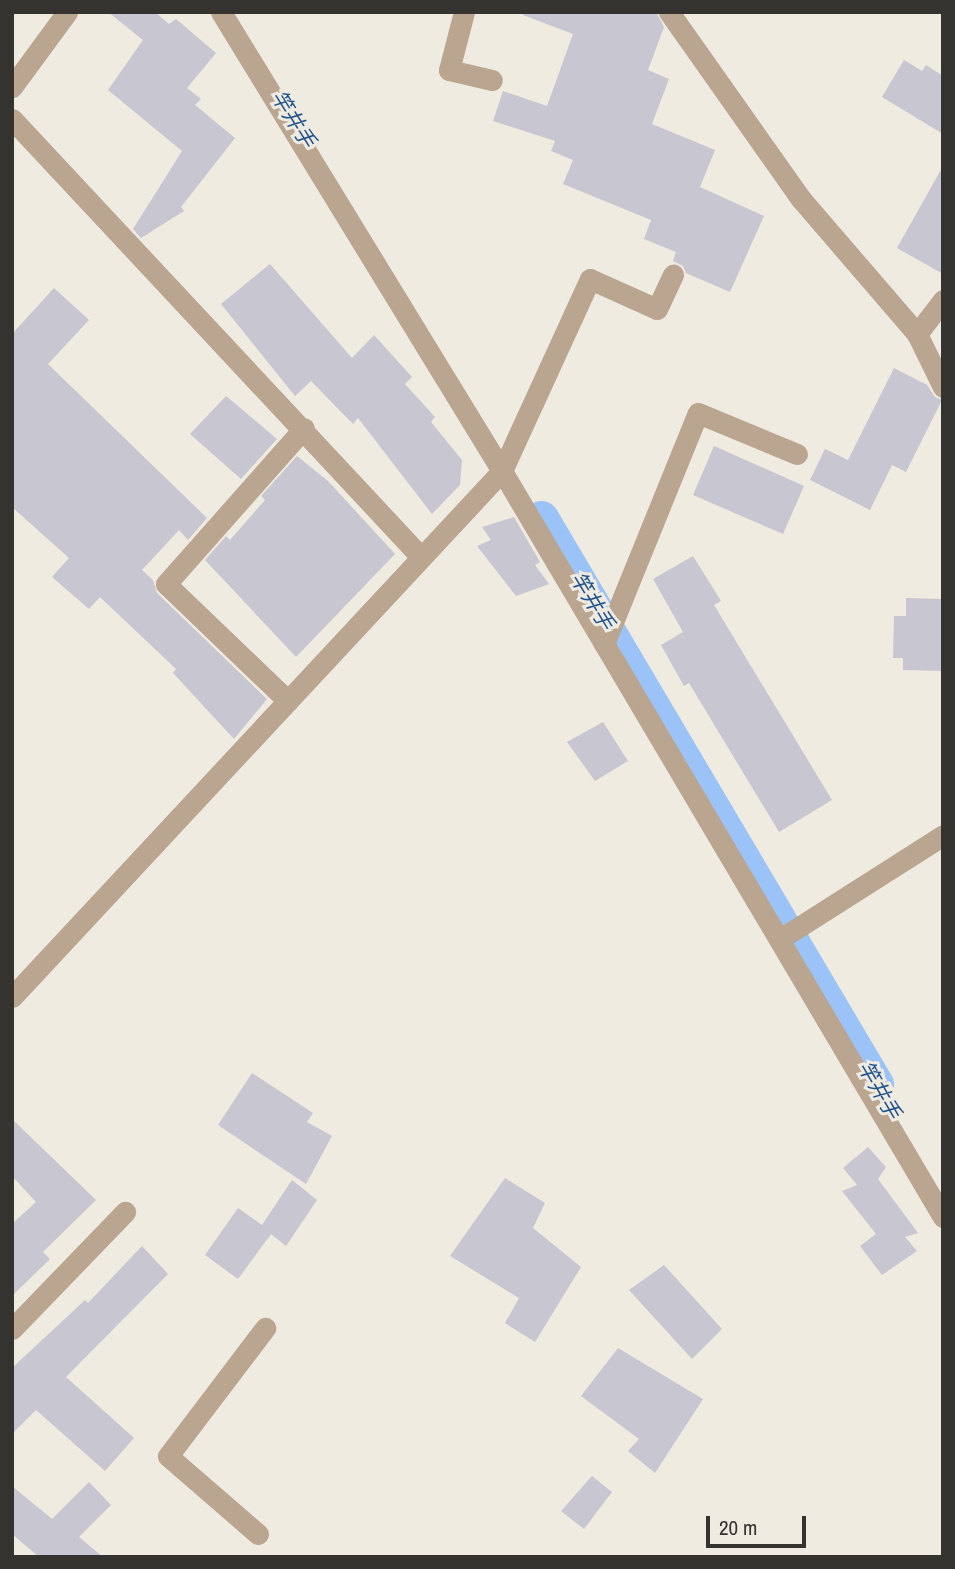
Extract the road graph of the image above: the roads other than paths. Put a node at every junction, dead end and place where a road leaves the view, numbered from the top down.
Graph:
1 (67, 12) edge
2 (220, 12) edge
3 (464, 12) edge
4 (668, 12) edge
5 (492, 80) dead end
6 (12, 87) edge
7 (12, 119) edge
8 (673, 274) dead end
9 (943, 300) edge
10 (917, 334) junction
11 (943, 387) edge
12 (304, 428) junction
13 (797, 454) dead end
14 (502, 471) junction
15 (421, 557) junction
16 (604, 644) junction
17 (288, 701) junction
18 (943, 835) edge
19 (780, 939) junction
20 (12, 997) edge
21 (125, 1212) dead end
22 (943, 1217) edge
23 (265, 1328) dead end
24 (12, 1329) edge
25 (258, 1534) dead end

1 - 6 street
2 - 14 street
3 - 5 street
4 - 10 street
7 - 12 street
8 - 14 street
9 - 10 street
10 - 11 street
12 - 15 street
12 - 17 street
13 - 16 street
14 - 15 street
14 - 16 street
15 - 17 street
16 - 19 street
17 - 20 street
18 - 19 street
19 - 22 street
21 - 24 street
23 - 25 street

